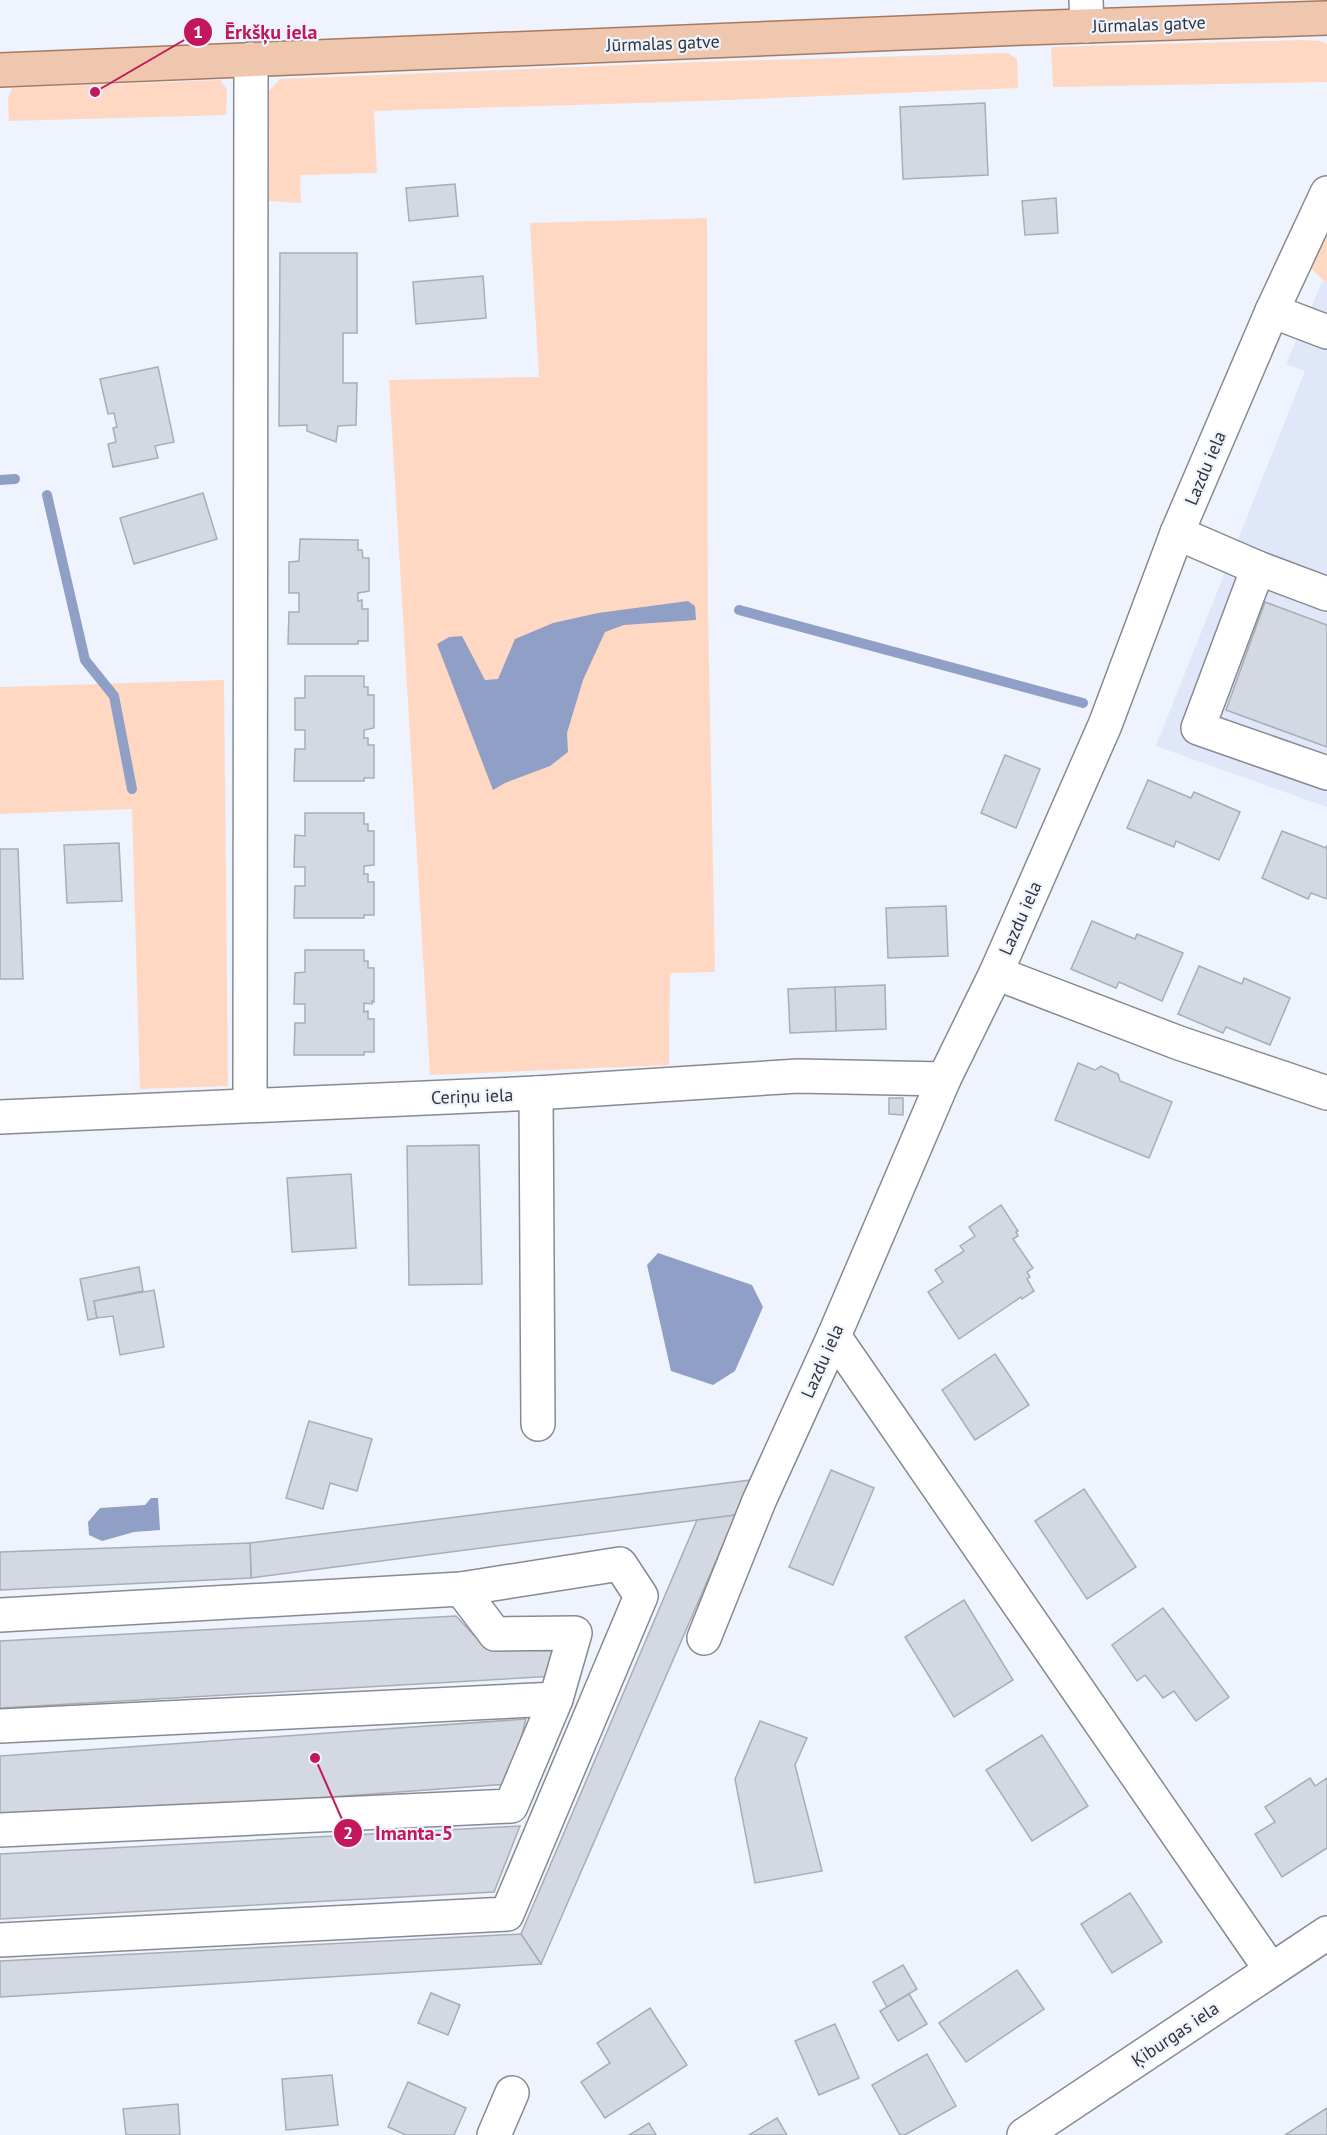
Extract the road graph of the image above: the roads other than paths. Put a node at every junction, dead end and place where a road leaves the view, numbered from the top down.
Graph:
1 (1087, 13) edge
2 (1327, 18) edge
3 (251, 59) junction
4 (0, 70) edge
5 (1327, 194) edge
6 (1272, 311) junction
7 (1327, 332) edge
8 (1177, 533) junction
9 (1257, 568) junction
10 (1327, 594) edge
11 (1327, 773) edge
12 (996, 973) junction
13 (944, 1079) junction
14 (536, 1093) junction
15 (1327, 1093) edge
16 (250, 1105) junction
17 (0, 1117) edge
18 (834, 1336) junction
19 (538, 1424) dead end
20 (461, 1589) junction
21 (0, 1616) edge
22 (704, 1638) dead end
23 (556, 1699) junction
24 (0, 1726) edge
25 (0, 1830) edge
26 (1327, 1933) edge
27 (0, 1940) edge
28 (1271, 1970) junction
29 (512, 2093) dead end
30 (494, 2135) edge
31 (1024, 2135) edge

1 - 2 main road, Jūrmalas gatve
1 - 3 main road, Jūrmalas gatve
3 - 4 main road, Jūrmalas gatve
3 - 16 street
5 - 6 street, Lazdu iela
6 - 7 street
6 - 8 street, Lazdu iela
8 - 9 street
8 - 12 street, Lazdu iela
9 - 10 street
9 - 11 street
12 - 13 street, Lazdu iela
12 - 15 street
13 - 14 street, Ceriņu iela
13 - 18 street, Lazdu iela
14 - 16 street, Ceriņu iela
14 - 19 street
16 - 17 street, Ceriņu iela
18 - 22 street, Lazdu iela
18 - 28 street
20 - 21 street
20 - 23 street
20 - 27 street
23 - 24 street
23 - 25 street
26 - 28 street, Ķiburgas iela
28 - 31 street, Ķiburgas iela
29 - 30 street

